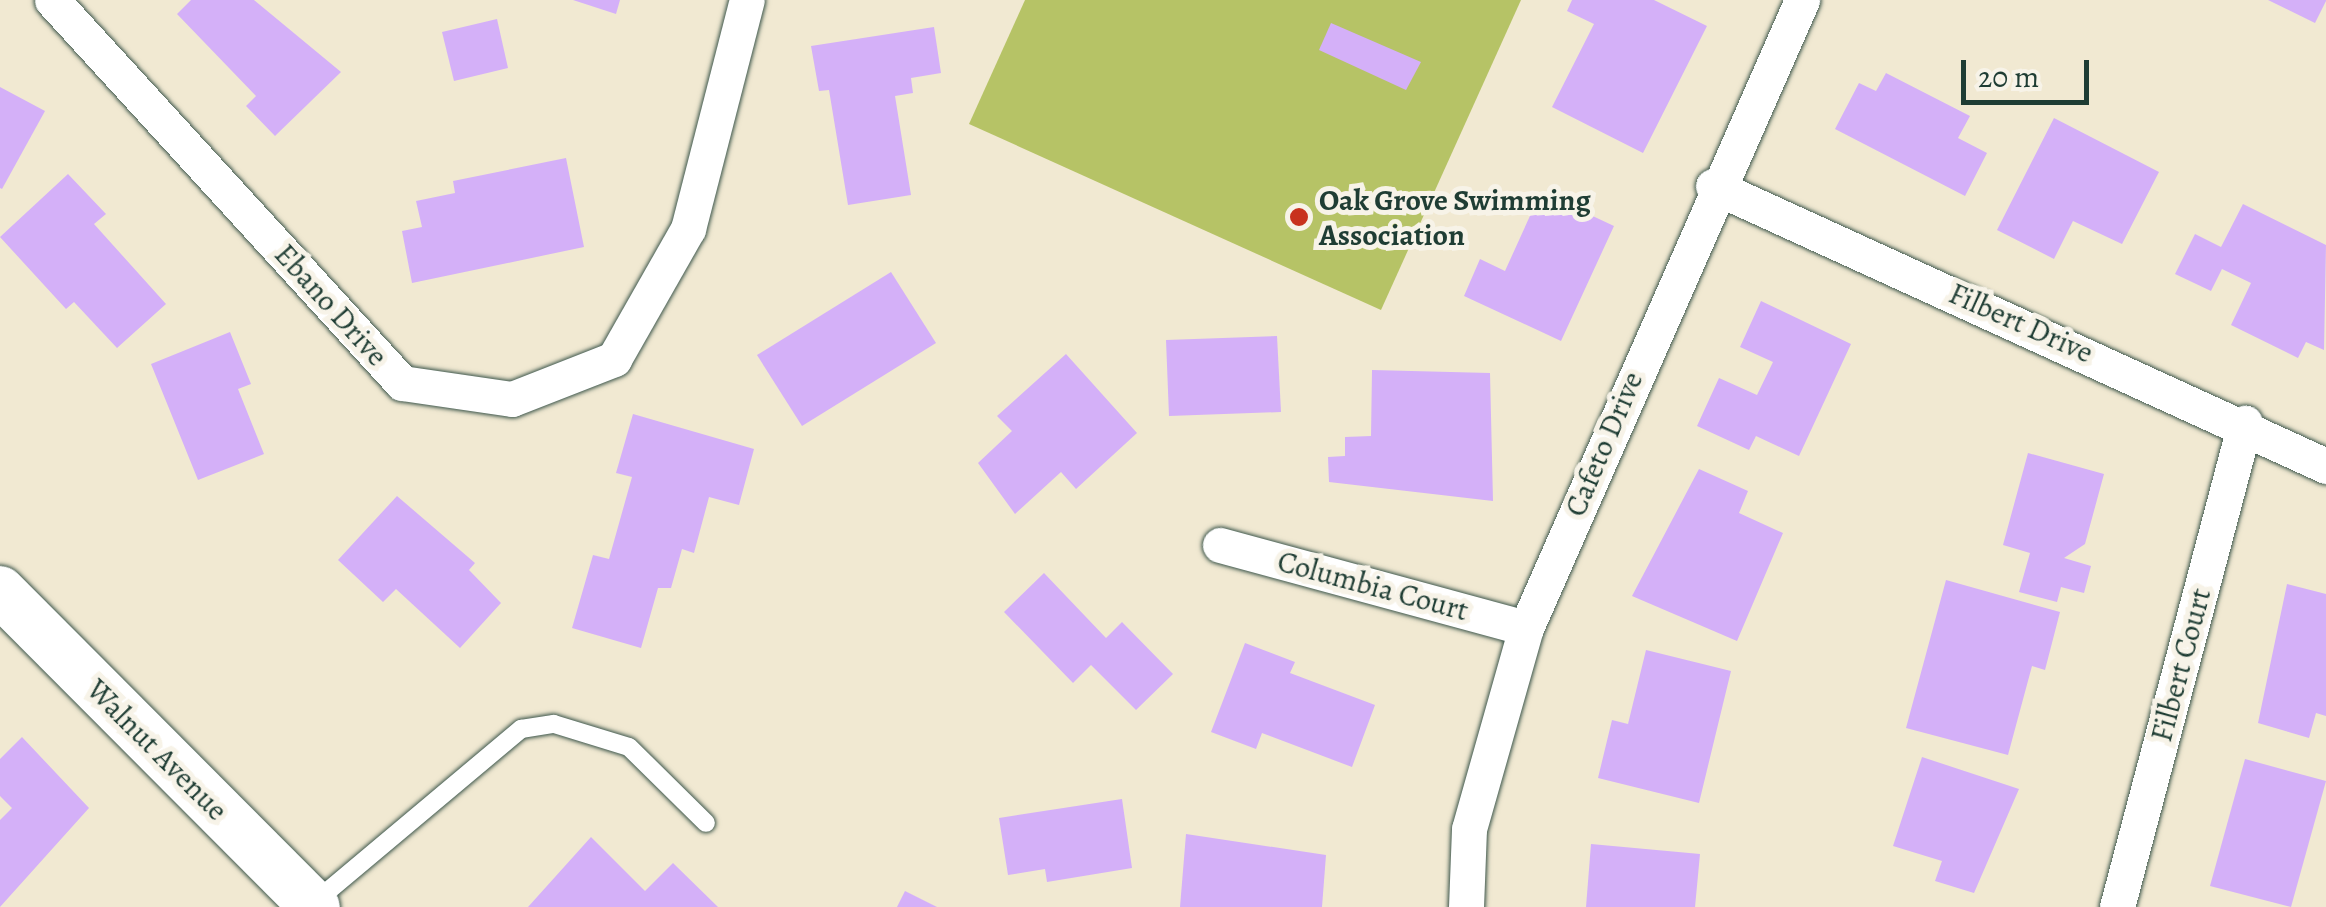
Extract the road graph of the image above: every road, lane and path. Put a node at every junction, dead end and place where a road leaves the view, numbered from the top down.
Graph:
1 (52, 0) edge
2 (748, 0) edge
3 (1802, 0) edge
4 (1713, 186) junction
5 (2244, 423) junction
6 (2326, 466) edge
7 (1220, 545) dead end
8 (6, 611) edge
9 (1526, 628) junction
10 (706, 823) dead end
11 (313, 906) edge
12 (1466, 907) edge
13 (2117, 907) edge

1 - 2 street, Ebano Drive
3 - 4 street, Cafeto Drive
4 - 5 street, Filbert Drive
4 - 9 street, Cafeto Drive
5 - 6 street, Filbert Drive
5 - 13 street, Filbert Court
7 - 9 street, Columbia Court
8 - 11 street, Walnut Avenue
9 - 12 street, Cafeto Drive
10 - 11 lane

